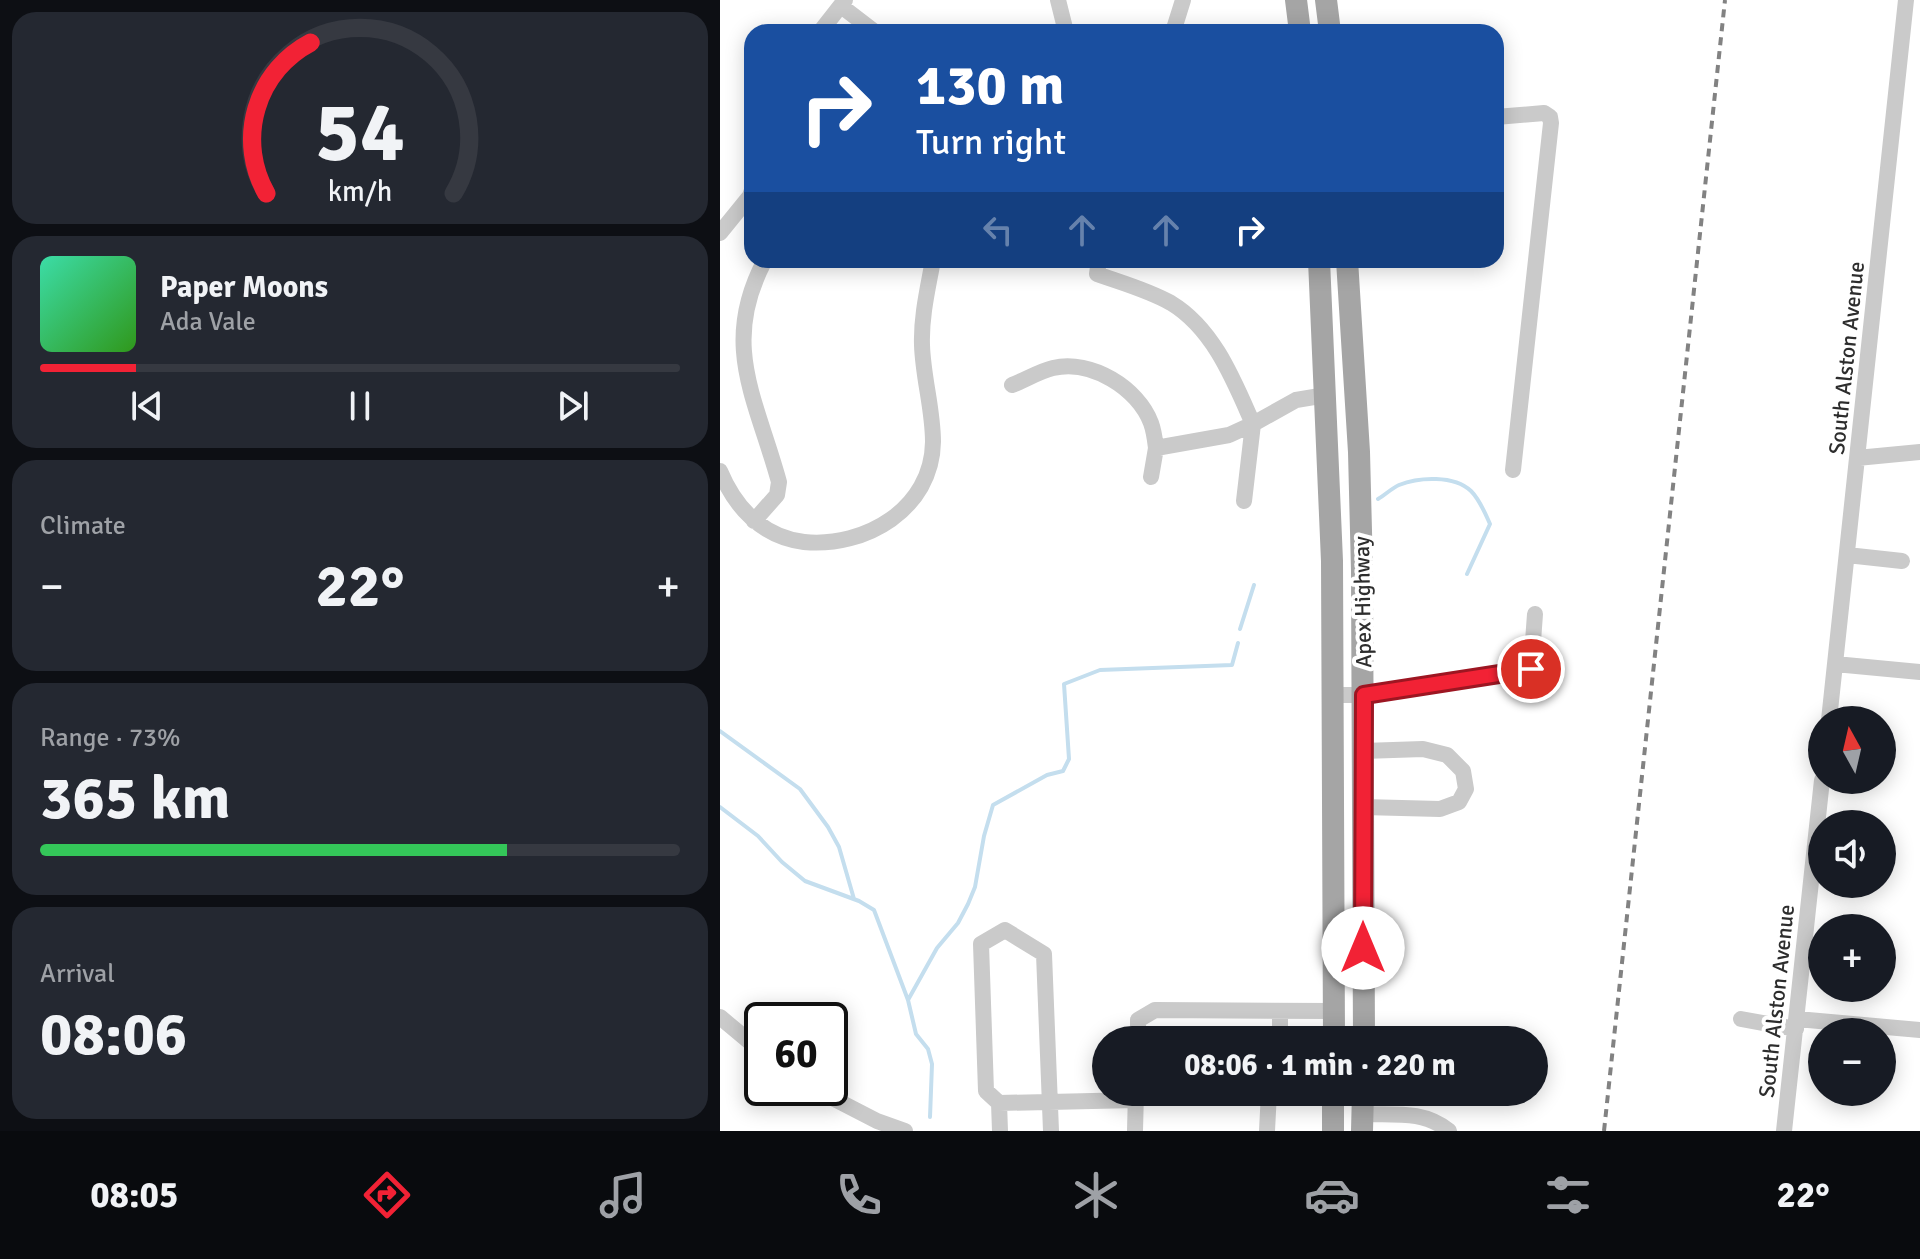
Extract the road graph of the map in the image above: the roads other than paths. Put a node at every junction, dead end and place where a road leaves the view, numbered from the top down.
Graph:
1 (1058, 0) edge
2 (1183, 0) edge
3 (1296, 0) edge
4 (1326, 0) edge
5 (1906, 0) edge
6 (843, 3) edge
7 (826, 24) edge
8 (866, 24) edge
9 (1064, 24) edge
10 (1176, 24) edge
11 (1299, 24) edge
12 (1329, 24) edge
13 (1504, 116) edge
14 (744, 201) edge
15 (720, 233) edge
16 (759, 268) edge
17 (931, 268) edge
18 (1098, 268) edge
19 (1319, 268) edge
20 (1348, 268) edge
21 (1012, 385) dead end
22 (1326, 395) junction
23 (1253, 424) junction
24 (1156, 448) junction
25 (1920, 452) edge
26 (1857, 458) junction
27 (1513, 470) dead end
28 (720, 471) edge
29 (1151, 477) dead end
30 (1244, 501) dead end
31 (754, 521) junction
32 (1847, 555) junction
33 (1902, 561) dead end
34 (1535, 614) dead end
35 (1835, 664) junction
36 (1920, 672) edge
37 (1334, 695) junction
38 (1364, 695) junction
39 (1830, 706) edge
40 (1363, 751) junction
41 (1821, 794) edge
42 (1363, 807) junction
43 (1280, 1011) junction
44 (1334, 1011) junction
45 (720, 1017) edge
46 (1741, 1019) dead end
47 (1796, 1024) junction
48 (1138, 1026) edge
49 (1280, 1026) edge
50 (1334, 1026) edge
51 (1364, 1026) edge
52 (1920, 1030) edge
53 (744, 1037) edge
54 (1092, 1099) edge
55 (1051, 1101) junction
56 (999, 1103) junction
57 (848, 1106) edge
58 (1136, 1106) edge
59 (1268, 1106) edge
60 (1333, 1106) edge
61 (1363, 1112) edge
62 (905, 1131) edge
63 (1000, 1131) edge
64 (1051, 1131) edge
65 (1135, 1131) edge
66 (1267, 1131) edge
67 (1333, 1131) edge
68 (1449, 1131) edge
69 (1784, 1131) edge

1 - 9 street
2 - 10 street
3 - 11 main road
4 - 12 main road
5 - 26 street, South Alston Avenue
6 - 7 street
6 - 8 street
13 - 27 street
14 - 15 street
16 - 31 street
17 - 31 street
18 - 23 street
19 - 22 main road, Apex Highway
20 - 38 main road, Apex Highway
21 - 24 street
22 - 23 street
22 - 37 main road, Apex Highway
23 - 24 street
23 - 30 street
24 - 29 street
25 - 26 street
26 - 32 street, South Alston Avenue
28 - 31 street
32 - 33 street
32 - 35 street, South Alston Avenue
34 - 38 street
35 - 36 street
35 - 39 street, South Alston Avenue
37 - 38 street
37 - 44 main road, Apex Highway
38 - 40 main road, Apex Highway
40 - 42 main road, Apex Highway
40 - 42 street
41 - 47 street, South Alston Avenue
42 - 51 main road, Apex Highway
43 - 44 street
43 - 48 street
43 - 49 street
44 - 50 main road, Apex Highway
45 - 53 street
46 - 47 street
47 - 52 street
47 - 69 street, South Alston Avenue
54 - 55 street
55 - 56 street
55 - 56 street
55 - 64 street
56 - 63 street
57 - 62 street
58 - 65 street
59 - 66 street
60 - 67 main road
61 - 68 street

